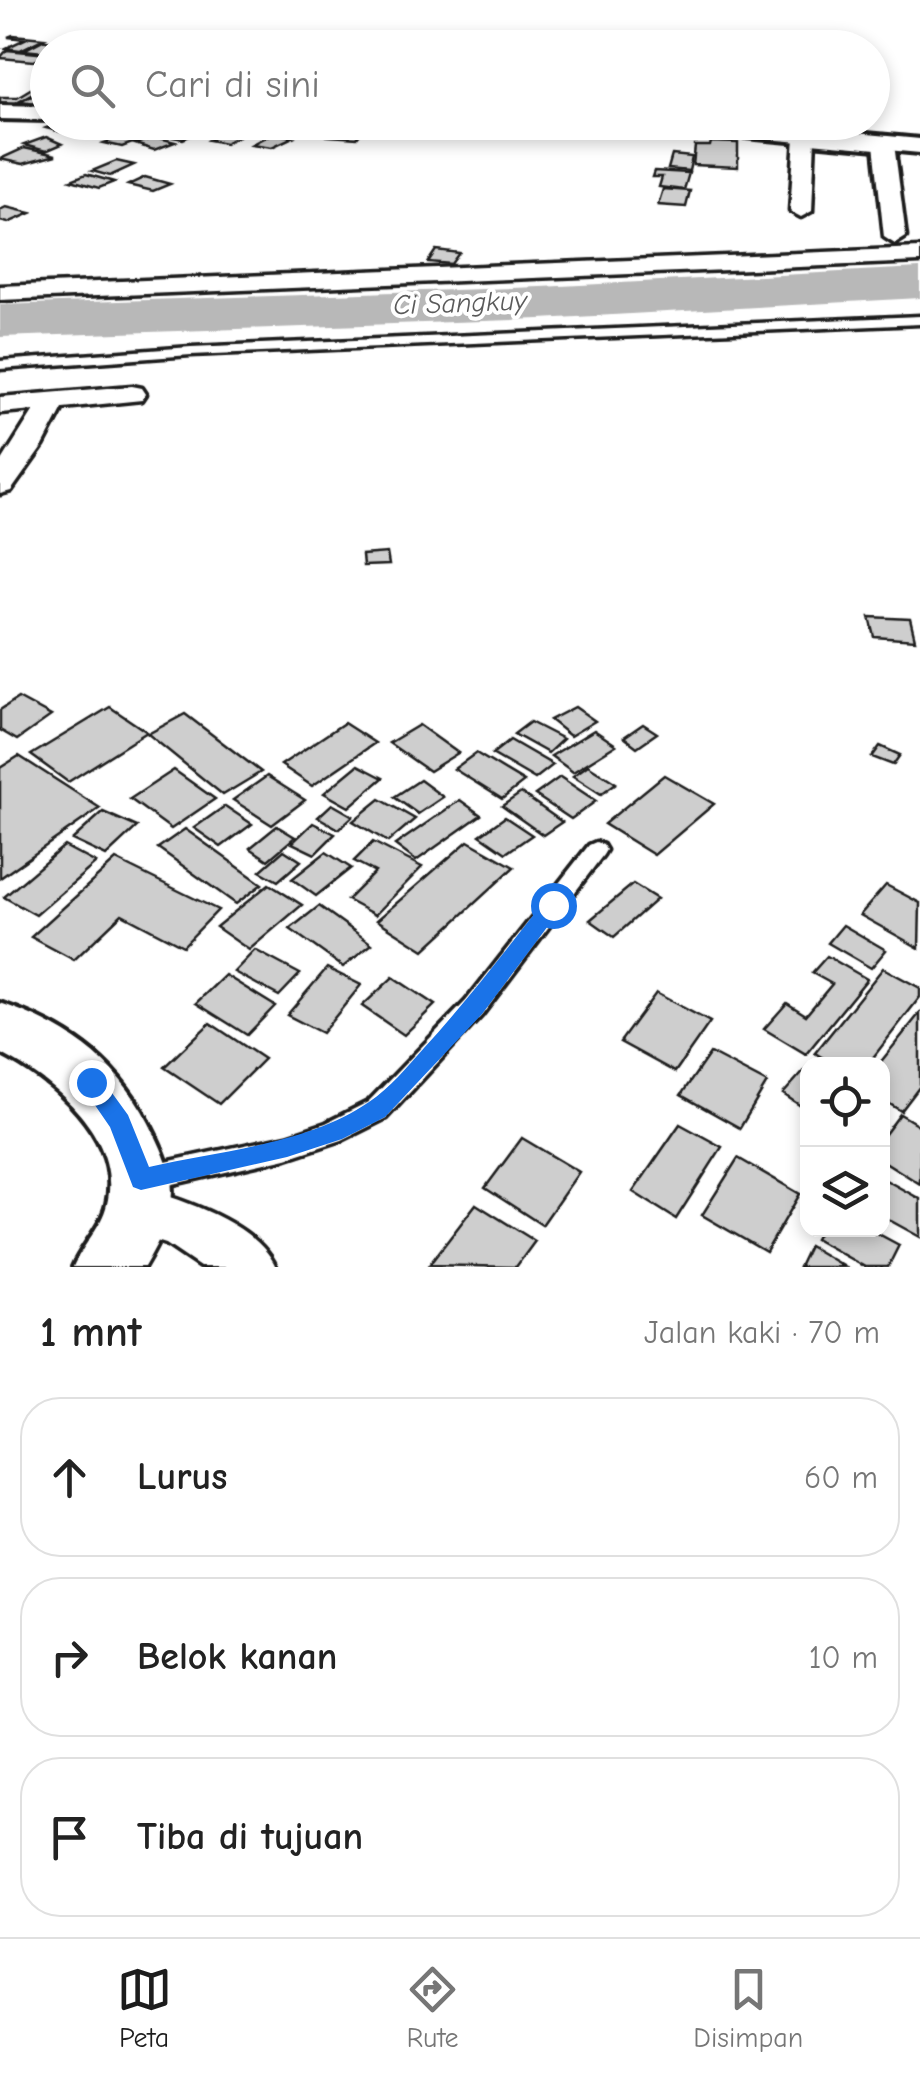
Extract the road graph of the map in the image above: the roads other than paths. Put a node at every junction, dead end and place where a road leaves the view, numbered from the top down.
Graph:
1 (0, 112) edge
2 (30, 113) edge
3 (805, 140) edge
4 (844, 140) edge
5 (884, 144) junction
6 (920, 146) edge
7 (801, 211) dead end
8 (895, 237) dead end
9 (920, 255) edge
10 (0, 293) edge
11 (920, 320) edge
12 (0, 365) edge
13 (132, 394) dead end
14 (53, 400) junction
15 (0, 405) edge
16 (0, 485) edge
17 (596, 850) dead end
18 (0, 1026) edge
19 (139, 1196) junction
20 (107, 1267) edge
21 (248, 1267) edge

1 - 2 street
3 - 7 street
4 - 5 street
5 - 6 street
5 - 8 street
9 - 10 street
11 - 12 lane
13 - 14 street
14 - 15 street
14 - 16 street
17 - 19 lane
18 - 19 street
19 - 20 street
19 - 21 street

